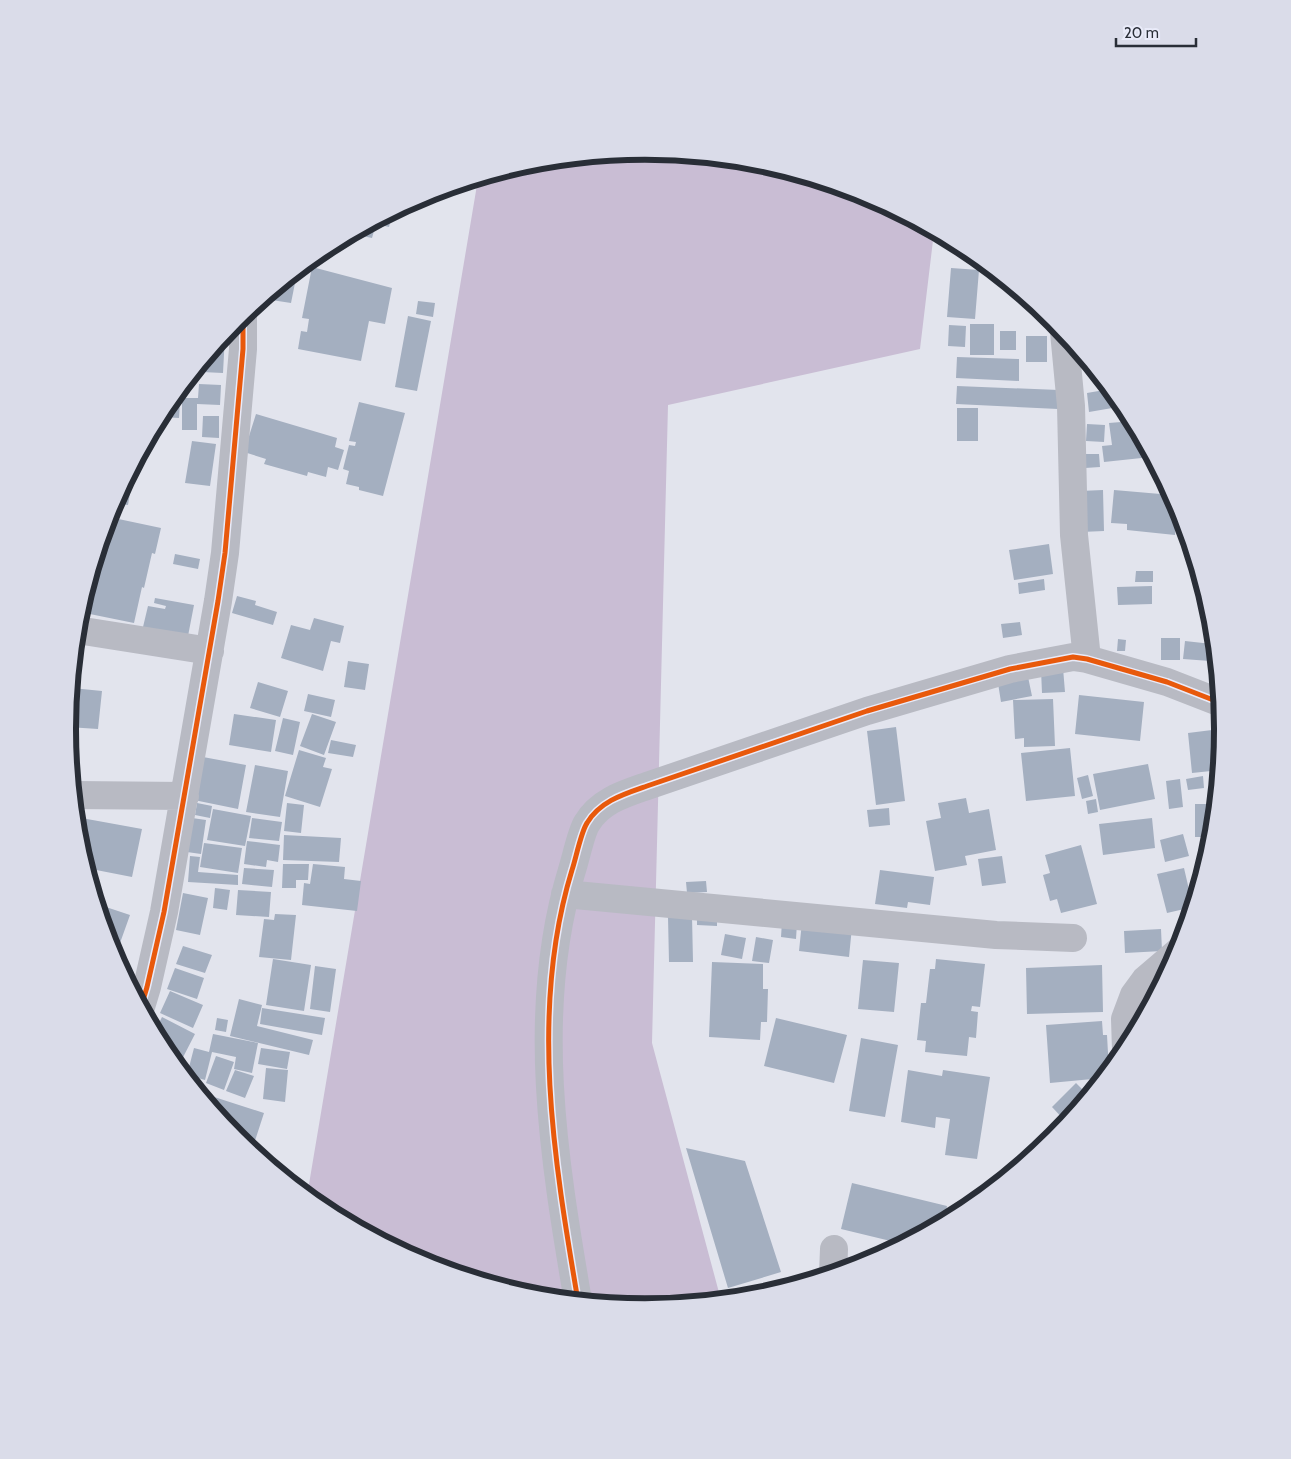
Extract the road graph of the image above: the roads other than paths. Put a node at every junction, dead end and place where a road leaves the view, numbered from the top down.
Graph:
1 (243, 327) edge
2 (1065, 346) edge
3 (85, 631) edge
4 (210, 652) junction
5 (1088, 659) junction
6 (1214, 700) edge
7 (80, 795) edge
8 (185, 796) junction
9 (565, 894) junction
10 (1073, 938) dead end
11 (1163, 964) edge
12 (145, 999) edge
13 (1126, 1035) edge
14 (577, 1295) edge

1 - 4 street
2 - 5 street
3 - 4 street
4 - 8 street
5 - 6 street
5 - 9 street
7 - 8 street
8 - 12 street
9 - 10 street
9 - 14 street
11 - 13 street

